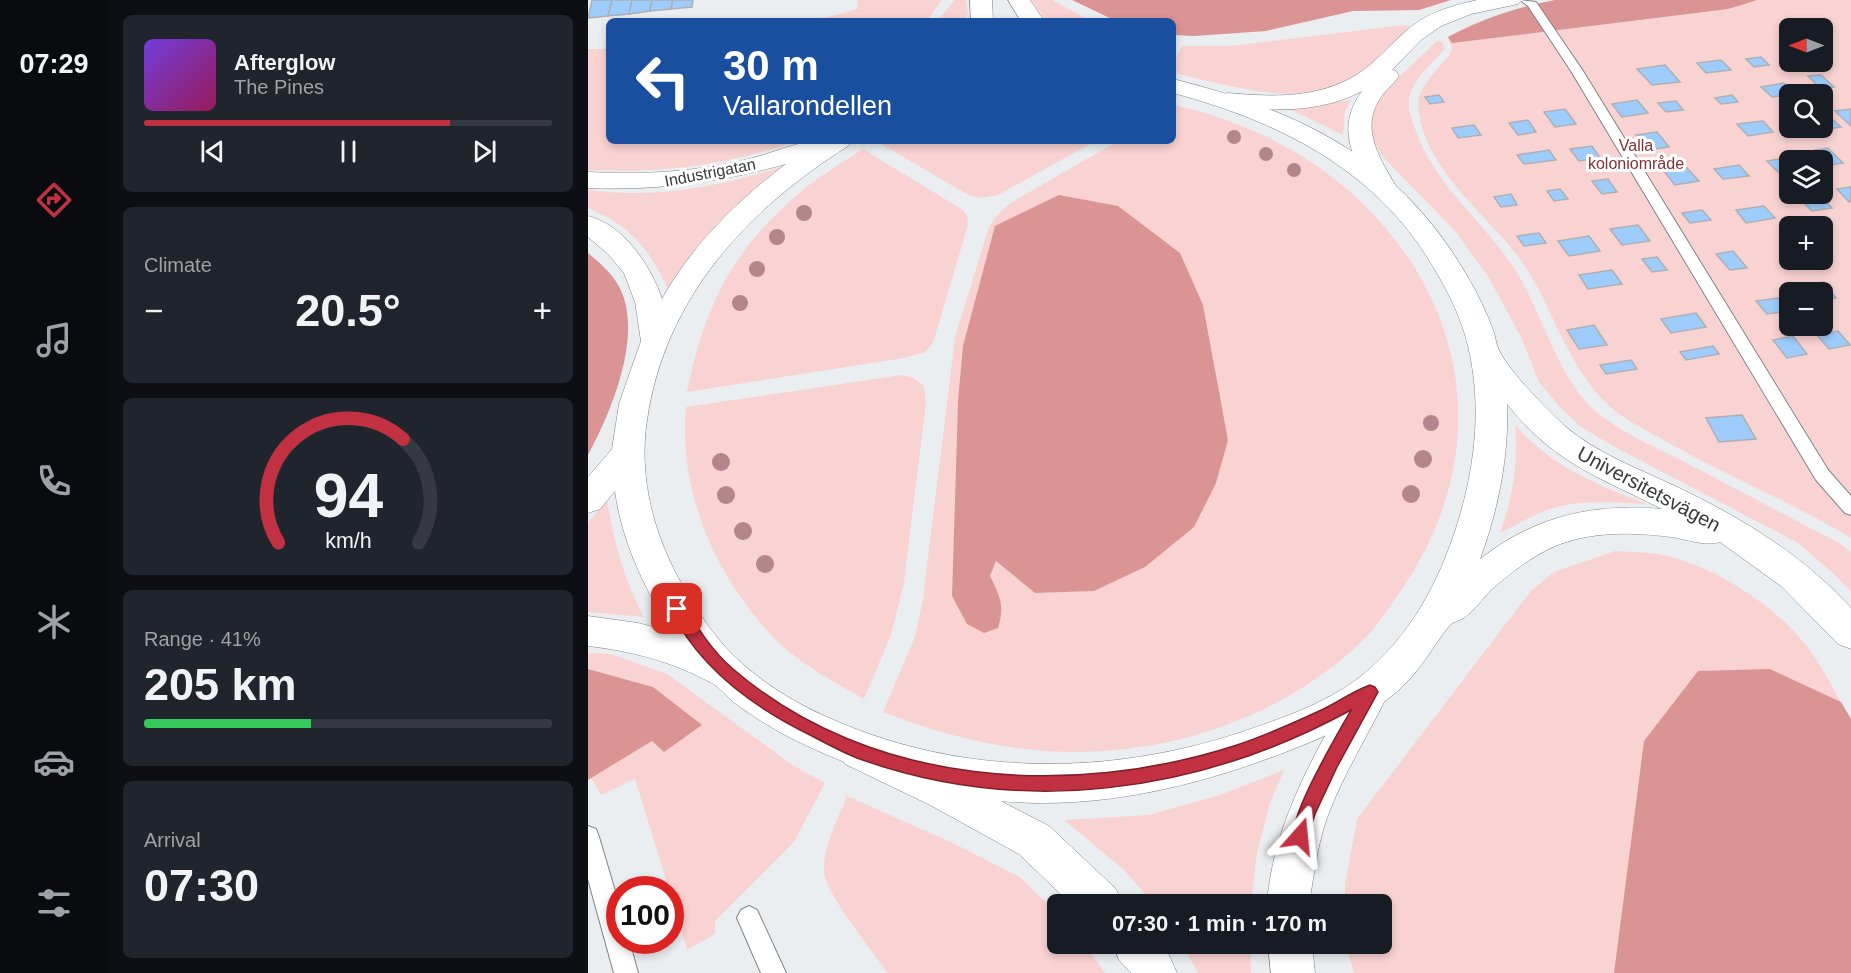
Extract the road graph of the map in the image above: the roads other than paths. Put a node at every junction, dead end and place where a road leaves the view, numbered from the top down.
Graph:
1 (981, 0) edge
2 (1019, 0) edge
3 (1511, 0) edge
4 (1526, 0) edge
5 (982, 18) edge
6 (1030, 18) edge
7 (1176, 87) edge
8 (1228, 100) junction
9 (818, 144) edge
10 (834, 144) edge
11 (588, 180) edge
12 (1383, 186) junction
13 (588, 224) edge
14 (655, 340) junction
15 (1486, 356) junction
16 (626, 455) junction
17 (588, 500) edge
18 (1851, 508) edge
19 (1743, 540) junction
20 (588, 631) edge
21 (1428, 632) junction
22 (1851, 633) edge
23 (727, 673) junction
24 (1370, 692) junction
25 (859, 751) junction
26 (588, 837) edge
27 (1091, 894) edge
28 (1289, 894) edge
29 (749, 918) dead end
30 (1144, 954) edge
31 (1291, 954) edge
32 (626, 973) edge
33 (774, 973) edge
34 (1155, 973) edge
35 (1293, 973) edge

1 - 5 main road
2 - 6 main road
3 - 8 main road
3 - 12 main road
4 - 18 lane
7 - 8 main road
8 - 12 main road
9 - 11 main road, Industrigatan
10 - 14 main road
12 - 15 main road
13 - 14 main road
14 - 16 main road
15 - 19 main road, Universitetsvägen
15 - 21 main road
16 - 17 main road
16 - 23 main road
19 - 21 main road, Universitetsvägen
19 - 22 main road, Universitetsvägen
20 - 23 main road
21 - 24 main road
23 - 25 main road
24 - 25 main road
24 - 28 main road
25 - 27 main road
26 - 32 lane
29 - 33 lane
30 - 34 main road
31 - 35 main road

